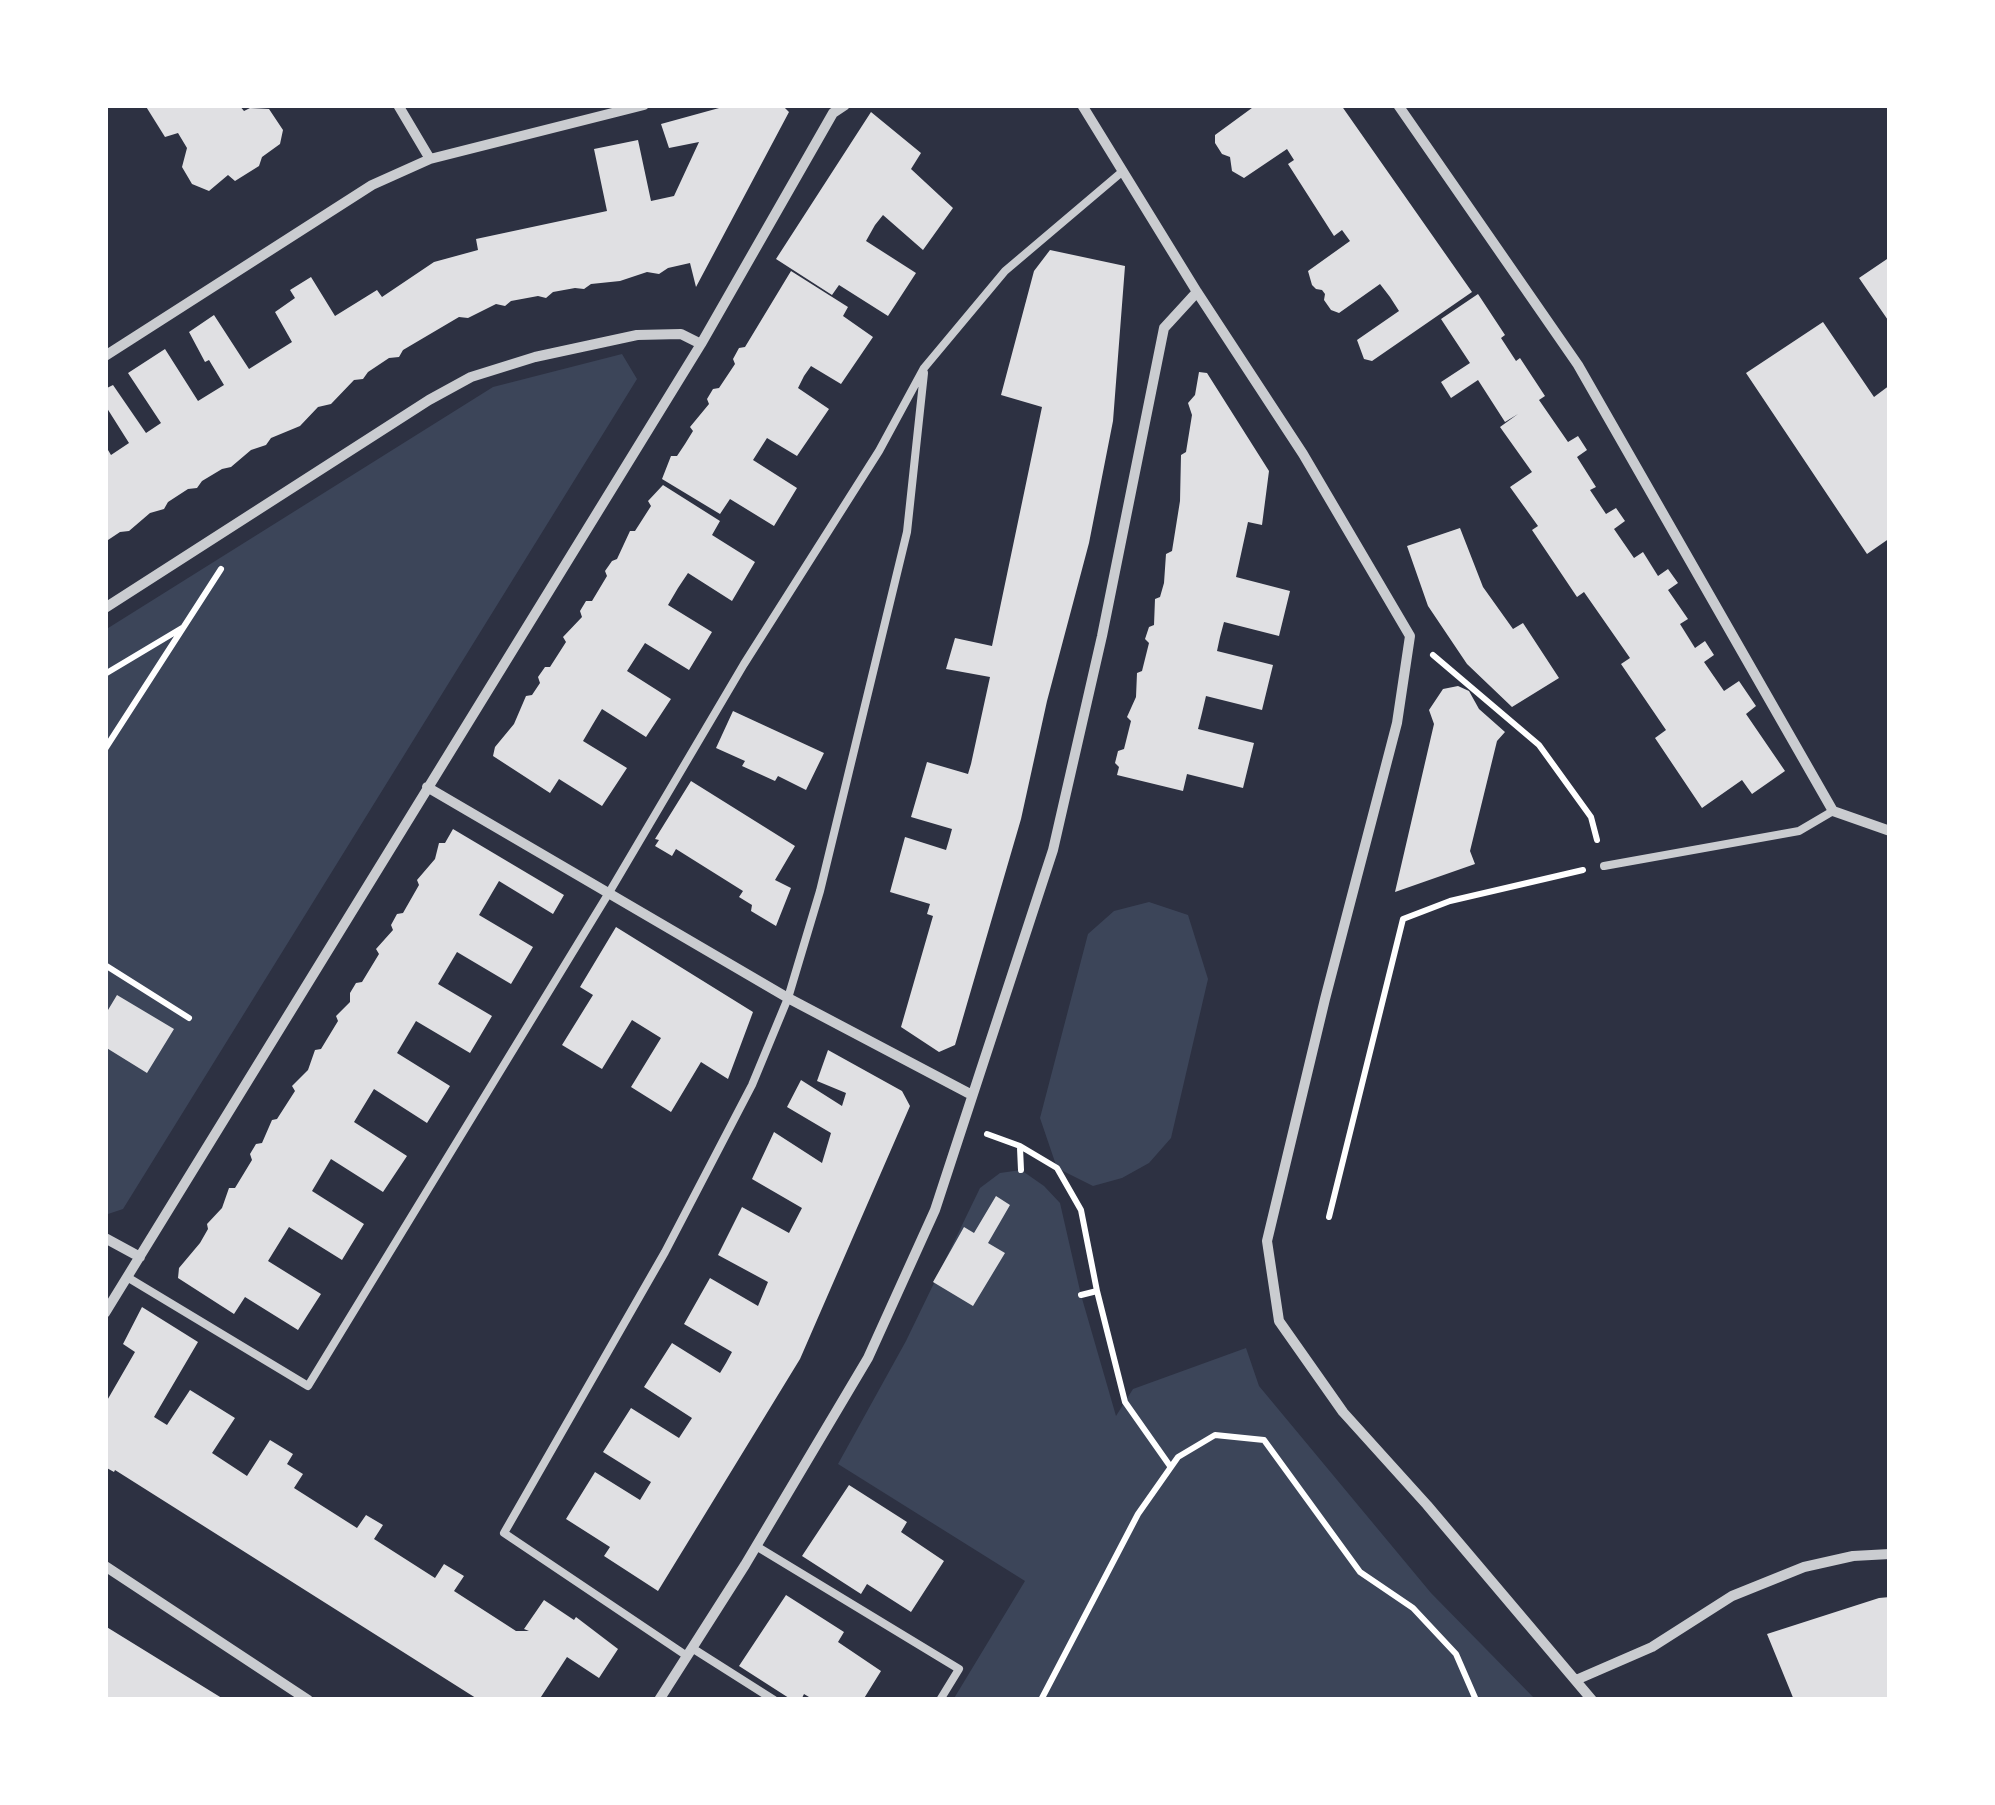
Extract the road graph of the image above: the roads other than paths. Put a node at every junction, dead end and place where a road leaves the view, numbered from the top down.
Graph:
1 (398, 105) edge
2 (644, 105) edge
3 (824, 105) edge
4 (845, 105) edge
5 (1082, 105) edge
6 (1398, 105) edge
7 (834, 114) junction
8 (430, 159) junction
9 (1122, 172) junction
10 (1197, 292) junction
11 (701, 344) junction
12 (105, 356) edge
13 (924, 368) junction
14 (105, 608) edge
15 (426, 787) junction
16 (1833, 811) junction
17 (1890, 831) edge
18 (1604, 866) road end
19 (610, 891) junction
20 (788, 998) junction
21 (972, 1095) junction
22 (105, 1238) edge
23 (140, 1257) junction
24 (127, 1277) junction
25 (105, 1314) edge
26 (756, 1546) junction
27 (1890, 1554) edge
28 (105, 1566) edge
29 (689, 1652) junction
30 (1576, 1680) junction
31 (308, 1700) edge
32 (658, 1700) edge
33 (774, 1700) edge
34 (940, 1700) edge
35 (1592, 1700) edge

1 - 8 street
2 - 8 street
3 - 7 street
4 - 7 street
5 - 9 street
6 - 16 street
7 - 11 street
8 - 12 street
9 - 10 street
9 - 13 lane
10 - 21 street
10 - 30 street
11 - 14 street
11 - 15 street
13 - 19 lane
13 - 20 lane
15 - 19 street
15 - 23 street
16 - 17 street
16 - 18 lane
19 - 20 street
19 - 24 lane
20 - 21 street
20 - 29 lane
21 - 26 street
22 - 23 street
23 - 24 street
24 - 25 street
26 - 29 street
26 - 34 lane
27 - 30 street
28 - 31 street
29 - 32 street
29 - 33 lane
30 - 35 street

